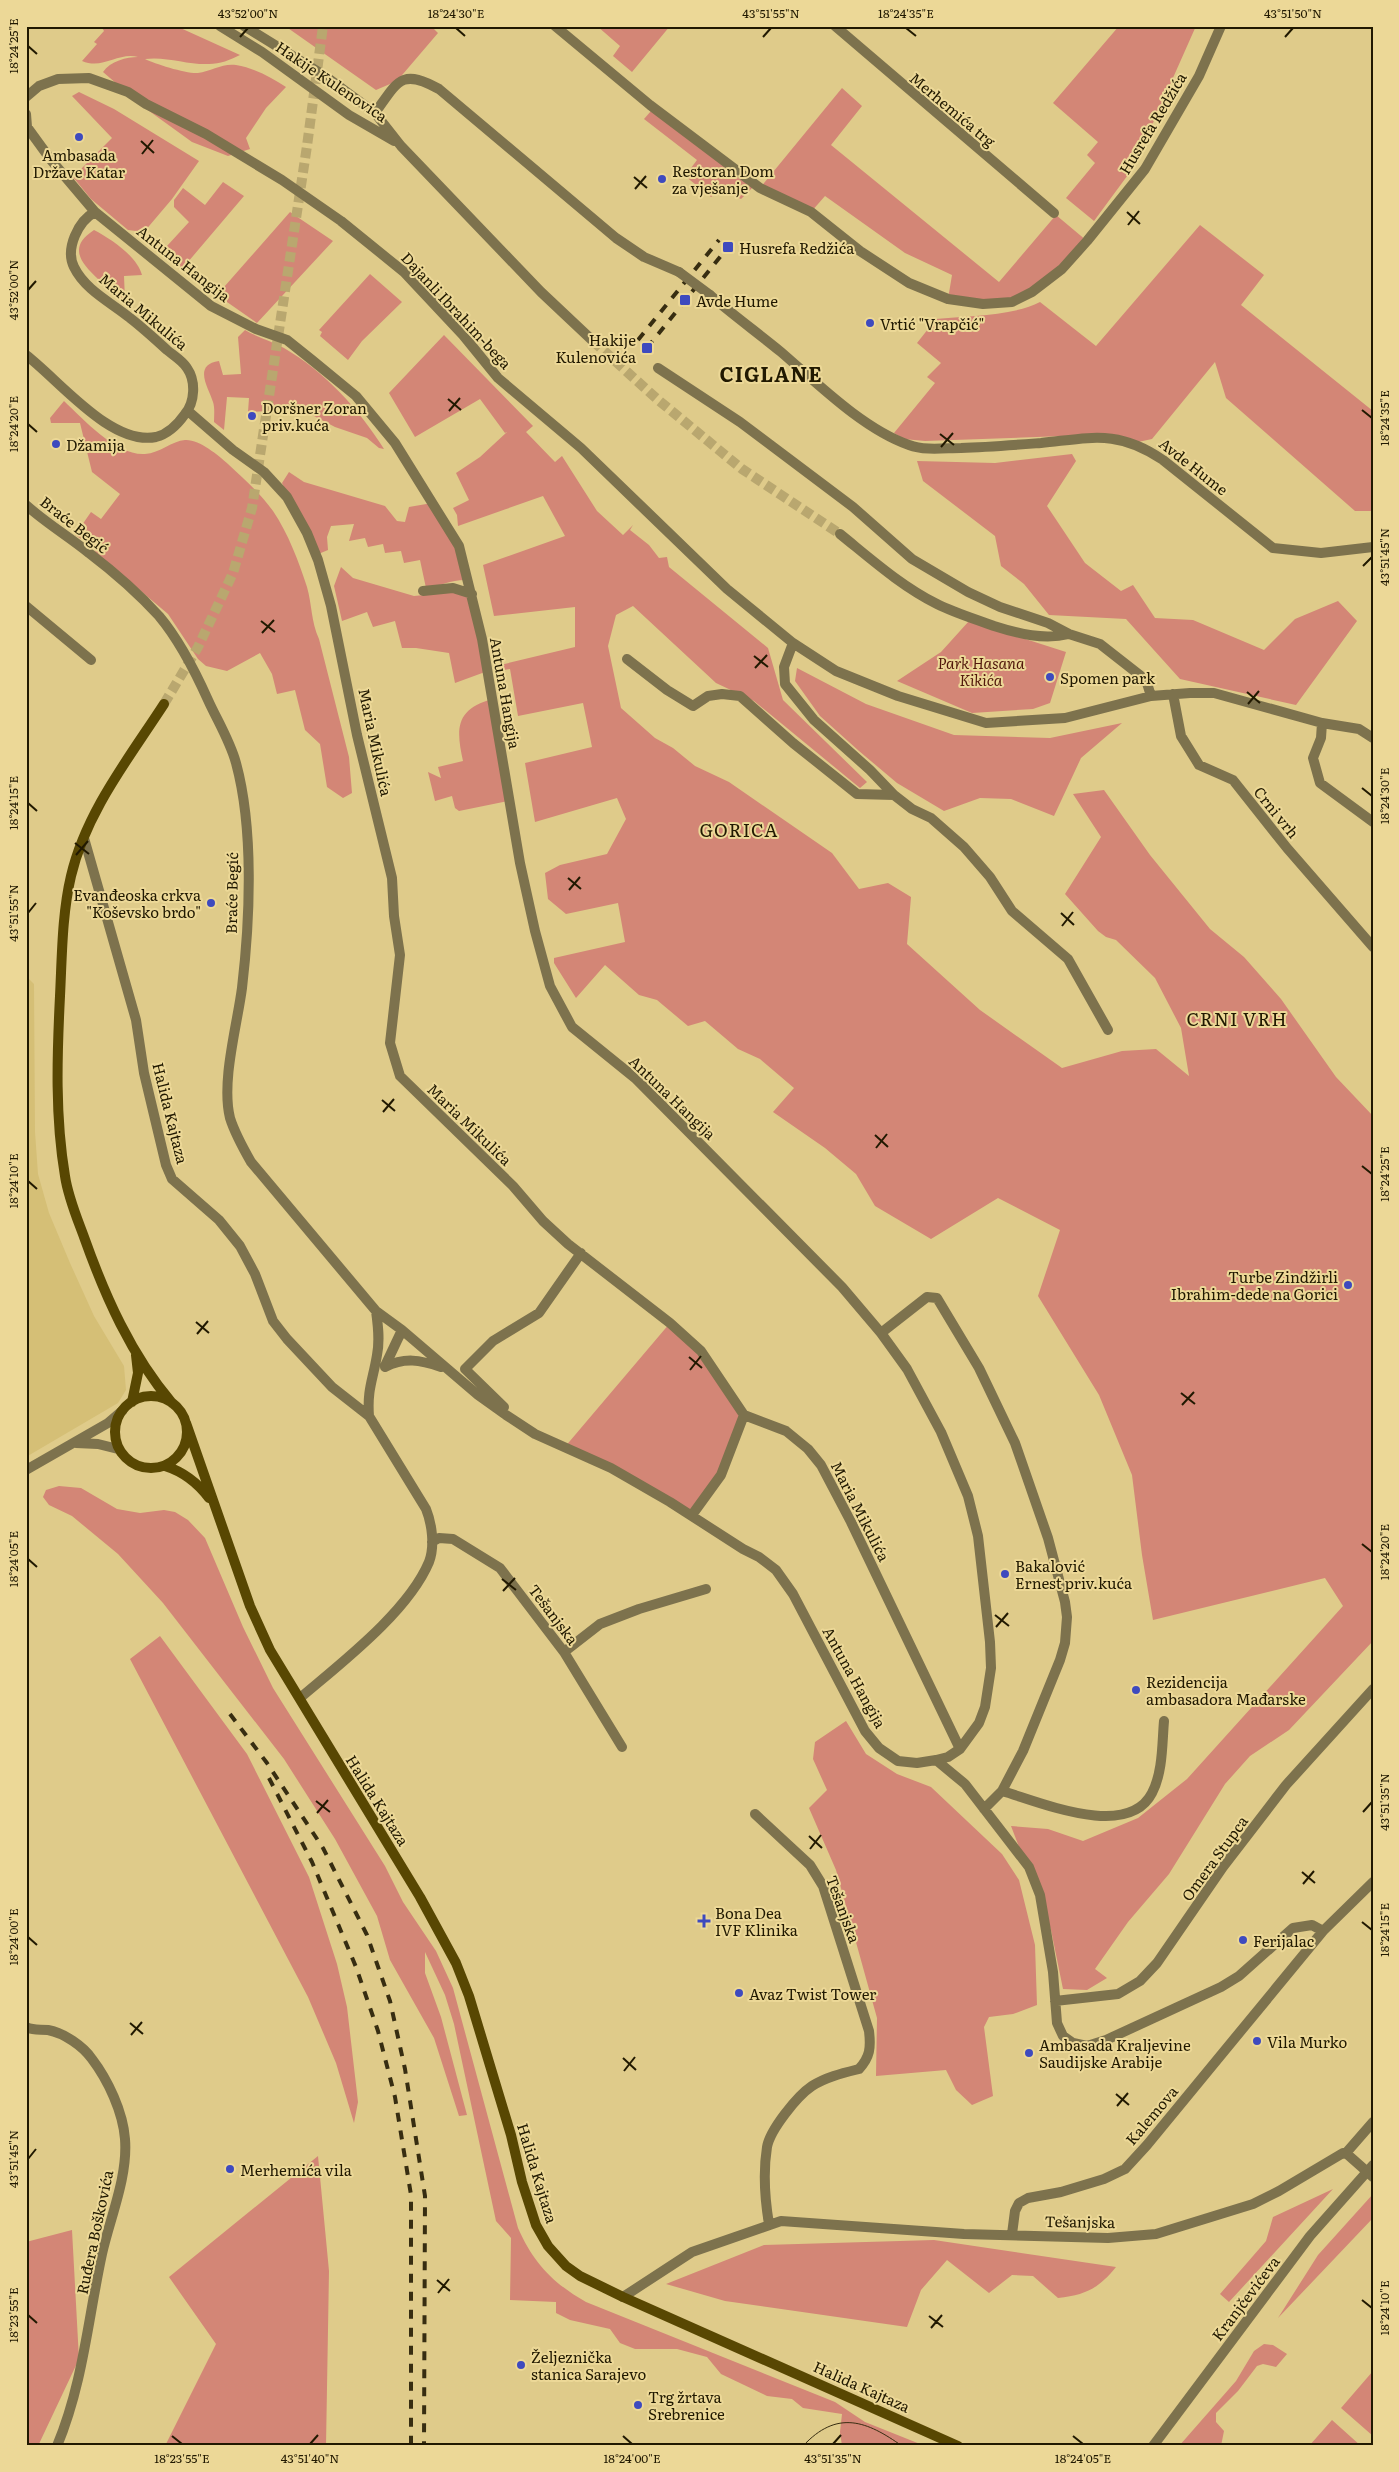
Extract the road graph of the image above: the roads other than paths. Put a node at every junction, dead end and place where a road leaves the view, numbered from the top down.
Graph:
1 (220, 26) edge
2 (244, 26) edge
3 (555, 26) edge
4 (834, 26) edge
5 (1221, 26) edge
6 (26, 97) edge
7 (375, 113) junction
8 (26, 114) edge
9 (400, 146) junction
10 (95, 212) junction
11 (1054, 214) dead end
12 (594, 341) tunnel mouth
13 (26, 355) edge
14 (658, 368) dead end
15 (188, 411) junction
16 (26, 505) edge
17 (840, 534) tunnel mouth
18 (1373, 547) edge
19 (423, 591) dead end
20 (472, 594) junction
21 (26, 606) edge
22 (1069, 634) junction
23 (793, 643) junction
24 (627, 659) dead end
25 (91, 660) dead end
26 (1173, 694) junction
27 (1151, 696) junction
28 (164, 704) tunnel mouth
29 (1322, 723) junction
30 (1373, 738) edge
31 (894, 795) junction
32 (1373, 822) edge
33 (84, 838) junction
34 (1373, 947) edge
35 (1108, 1030) dead end
36 (581, 1253) junction
37 (376, 1311) junction
38 (402, 1330) junction
39 (881, 1333) junction
40 (135, 1352) junction
41 (385, 1366) junction
42 (446, 1369) junction
43 (370, 1384) junction
44 (132, 1402) junction
45 (172, 1403) junction
46 (122, 1411) junction
47 (744, 1415) junction
48 (369, 1416) junction
49 (186, 1423) junction
50 (535, 1434) junction
51 (72, 1443) junction
52 (118, 1448) junction
53 (165, 1466) junction
54 (26, 1470) edge
55 (215, 1506) junction
56 (692, 1515) junction
57 (432, 1542) junction
58 (706, 1588) dead end
59 (564, 1652) junction
60 (1373, 1689) edge
61 (300, 1698) junction
62 (1164, 1721) dead end
63 (622, 1747) dead end
64 (960, 1749) junction
65 (936, 1760) junction
66 (1002, 1791) junction
67 (984, 1809) junction
68 (755, 1814) dead end
69 (1373, 1882) edge
70 (1323, 1931) junction
71 (1055, 2001) junction
72 (26, 2027) edge
73 (1373, 2122) edge
74 (1346, 2153) junction
75 (1370, 2171) edge
76 (769, 2224) junction
77 (1012, 2234) junction
78 (623, 2297) junction
79 (57, 2446) edge
80 (958, 2446) edge
81 (1153, 2446) edge

1 - 9 street, Hakije Kulenovica
2 - 7 street
3 - 5 street, Husrefa Redžića
4 - 11 street, Merhemića trg
6 - 23 street, Dajanli Ibrahim-bega
7 - 9 street
7 - 18 street, Avde Hume, bridge
8 - 10 street, Antuna Hangija
9 - 12 street
10 - 15 street, Maria Mikulića
10 - 20 street, Antuna Hangija
13 - 15 street
14 - 22 street
15 - 36 street, Maria Mikulića
16 - 37 street, Braće Begić
17 - 22 street
19 - 20 street
20 - 39 street, Antuna Hangija
21 - 25 street
22 - 27 street
23 - 27 street, Dajanli Ibrahim-bega
23 - 31 street
24 - 31 street
26 - 27 street, Dajanli Ibrahim-bega
26 - 29 street, Dajanli Ibrahim-bega
26 - 34 street, Crni vrh
28 - 33 main road
29 - 30 street, Dajanli Ibrahim-bega
29 - 32 street
31 - 35 street
33 - 40 main road
33 - 48 street, Halida Kajtaza
36 - 47 street, Maria Mikulića
36 - 50 street
37 - 38 street, Antuna Hangija
37 - 43 street
38 - 41 street
38 - 42 street, Antuna Hangija
39 - 64 street, Antuna Hangija
39 - 66 street
40 - 44 main road
40 - 45 main road
41 - 42 street
41 - 43 street
42 - 50 street, Antuna Hangija
43 - 48 street
44 - 45 main road
44 - 46 main road
45 - 49 main road
46 - 51 street
46 - 52 main road
47 - 56 street
47 - 64 street, Maria Mikulića
48 - 57 street, Halida Kajtaza
49 - 53 main road
49 - 55 main road, Halida Kajtaza
50 - 56 street, Antuna Hangija
51 - 52 street
51 - 54 street
52 - 53 main road
53 - 55 main road, Halida Kajtaza
55 - 61 main road, Halida Kajtaza
56 - 65 street, Antuna Hangija
57 - 59 street, Tešanjska
57 - 61 street, Halida Kajtaza
58 - 59 street
59 - 63 street, Tešanjska
60 - 71 street, Omera Stupca
61 - 78 main road, Halida Kajtaza
62 - 66 street
64 - 65 street, Antuna Hangija
65 - 67 street
66 - 67 street
67 - 71 street
68 - 76 street, Tešanjska
69 - 70 street, Kalemova
70 - 71 street
70 - 77 street, Kalemova
72 - 79 street, Ruđera Boškovića
73 - 74 street
74 - 75 street
74 - 77 street, Tešanjska
75 - 81 street, Kranjčevićeva
76 - 77 street, Tešanjska
76 - 78 street, Tešanjska
78 - 80 main road, Halida Kajtaza

